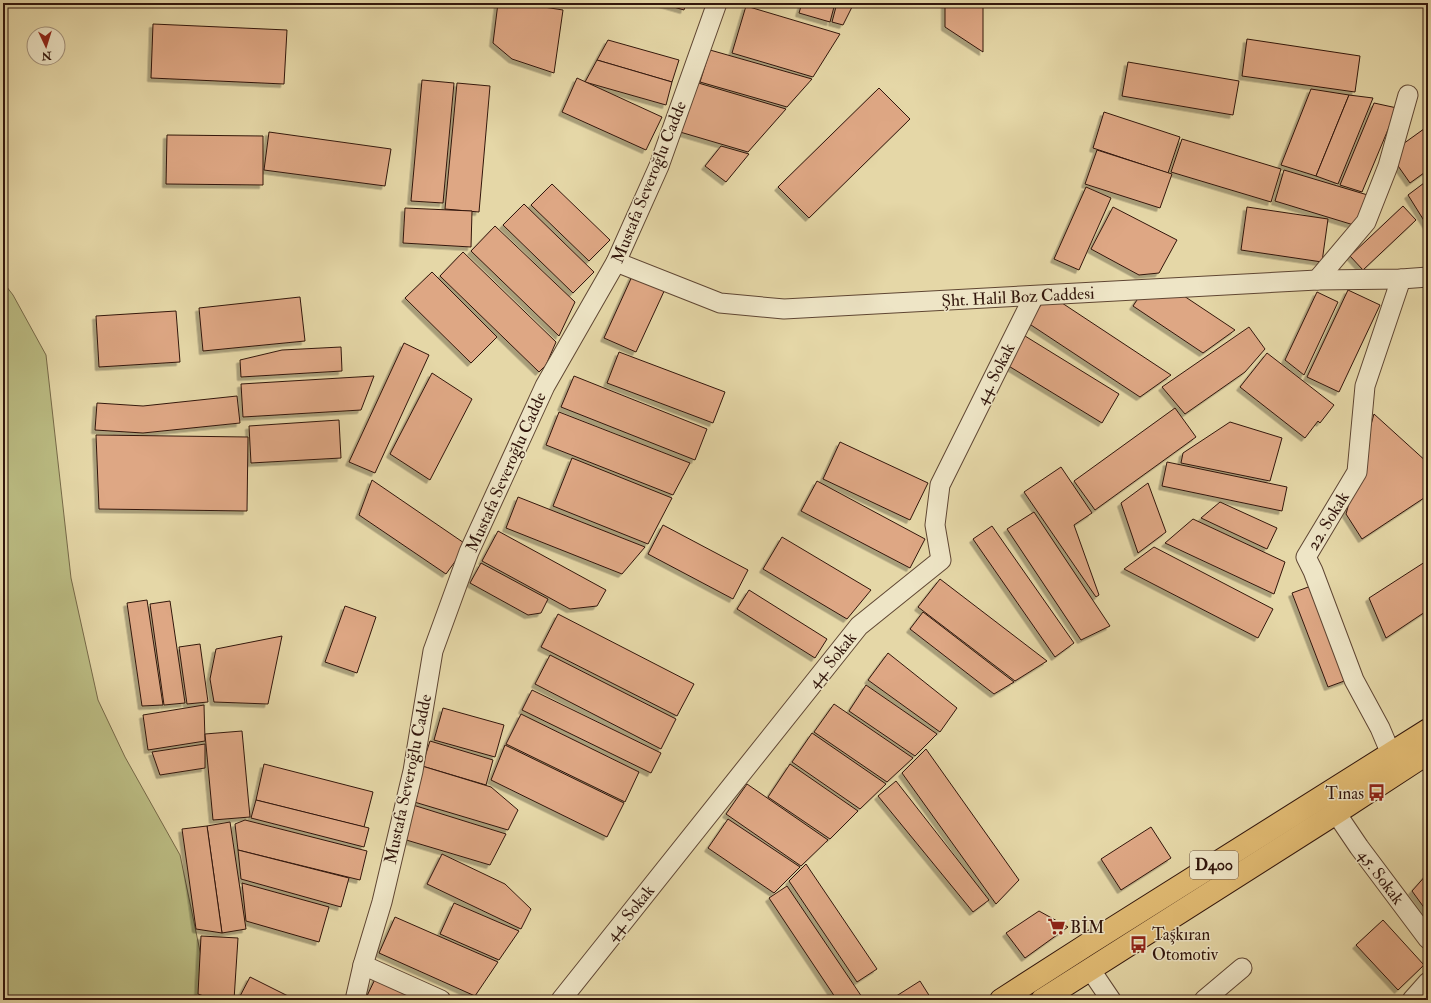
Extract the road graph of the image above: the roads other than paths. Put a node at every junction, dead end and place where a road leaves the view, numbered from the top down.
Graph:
1 (717, 3) edge
2 (1408, 95) dead end
3 (616, 262) junction
4 (1428, 277) edge
5 (1401, 279) junction
6 (1317, 280) junction
7 (1034, 296) junction
8 (1428, 730) edge
9 (1428, 752) edge
10 (1391, 754) junction
11 (1336, 813) junction
12 (1428, 939) edge
13 (363, 965) junction
14 (1242, 968) dead end
15 (1090, 969) junction
16 (1428, 982) edge
17 (355, 1000) edge
18 (441, 1000) edge
19 (561, 1000) edge
20 (1001, 1000) edge
21 (1042, 1000) edge
22 (1111, 1000) edge
23 (1204, 1000) edge
24 (1412, 1000) edge

1 - 3 street, Mustafa Severoğlu Cadde
2 - 6 street
3 - 7 street, Şht. Halil Boz Caddesi
3 - 13 street, Mustafa Severoğlu Cadde
4 - 5 street, Şht. Halil Boz Caddesi
5 - 6 street, Şht. Halil Boz Caddesi
5 - 10 street, 22. Sokak
6 - 7 street, Şht. Halil Boz Caddesi
7 - 19 street, 44. Sokak
8 - 10 main road, D400
9 - 11 main road, D400
10 - 20 main road, D400
11 - 12 street, 45. Sokak
11 - 15 main road, D400
13 - 17 street, Mustafa Severoğlu Cadde
13 - 18 street
14 - 23 street
15 - 21 main road, D400
15 - 22 street
16 - 24 street

